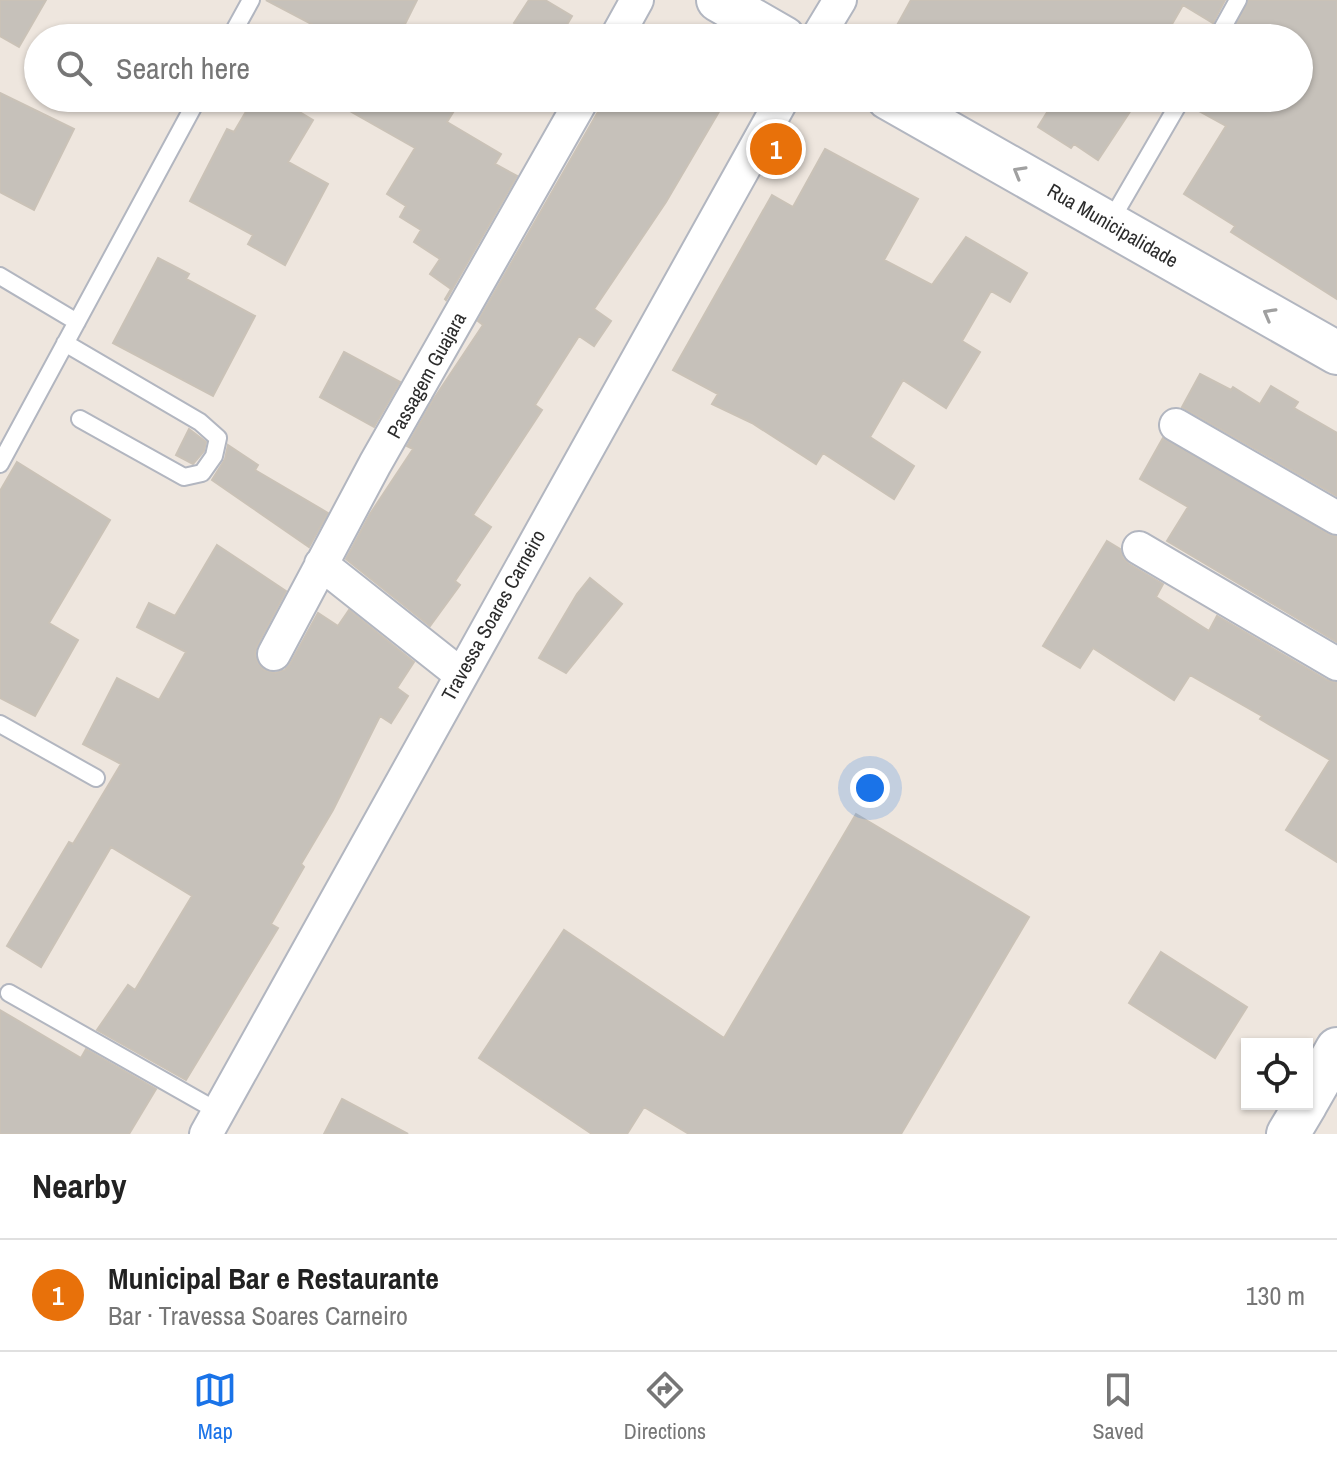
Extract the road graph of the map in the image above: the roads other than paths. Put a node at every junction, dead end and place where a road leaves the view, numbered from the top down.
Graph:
1 (251, 0) edge
2 (637, 0) edge
3 (718, 0) edge
4 (840, 0) edge
5 (1238, 0) edge
6 (238, 24) edge
7 (624, 24) edge
8 (760, 24) edge
9 (825, 24) edge
10 (1225, 24) edge
11 (190, 112) edge
12 (575, 112) edge
13 (775, 112) edge
14 (913, 112) edge
15 (1174, 112) edge
16 (1109, 224) junction
17 (0, 276) edge
18 (77, 322) junction
19 (65, 343) junction
20 (1334, 343) edge
21 (80, 419) dead end
22 (1176, 425) dead end
23 (0, 464) edge
24 (1337, 518) edge
25 (1139, 548) dead end
26 (321, 564) junction
27 (274, 654) dead end
28 (1337, 664) edge
29 (460, 674) junction
30 (0, 724) edge
31 (96, 778) dead end
32 (9, 993) dead end
33 (1337, 1049) edge
34 (1313, 1091) edge
35 (1302, 1110) edge
36 (212, 1123) edge
37 (1288, 1134) edge

1 - 6 lane
2 - 7 street
3 - 8 street
4 - 9 street
5 - 10 lane
11 - 18 lane
12 - 26 street, Passagem Guajara
13 - 29 street, Travessa Soares Carneiro
16 -> 14 street, Rua Municipalidade
15 - 16 lane
20 -> 16 street, Rua Municipalidade
17 - 18 lane
18 - 19 lane
19 - 21 lane
19 - 23 lane
22 - 24 street
25 - 28 street
26 - 27 street, Passagem Guajara
26 - 29 street
29 - 36 street, Travessa Soares Carneiro
30 - 31 lane
32 - 36 lane
33 - 34 street
35 - 37 street

